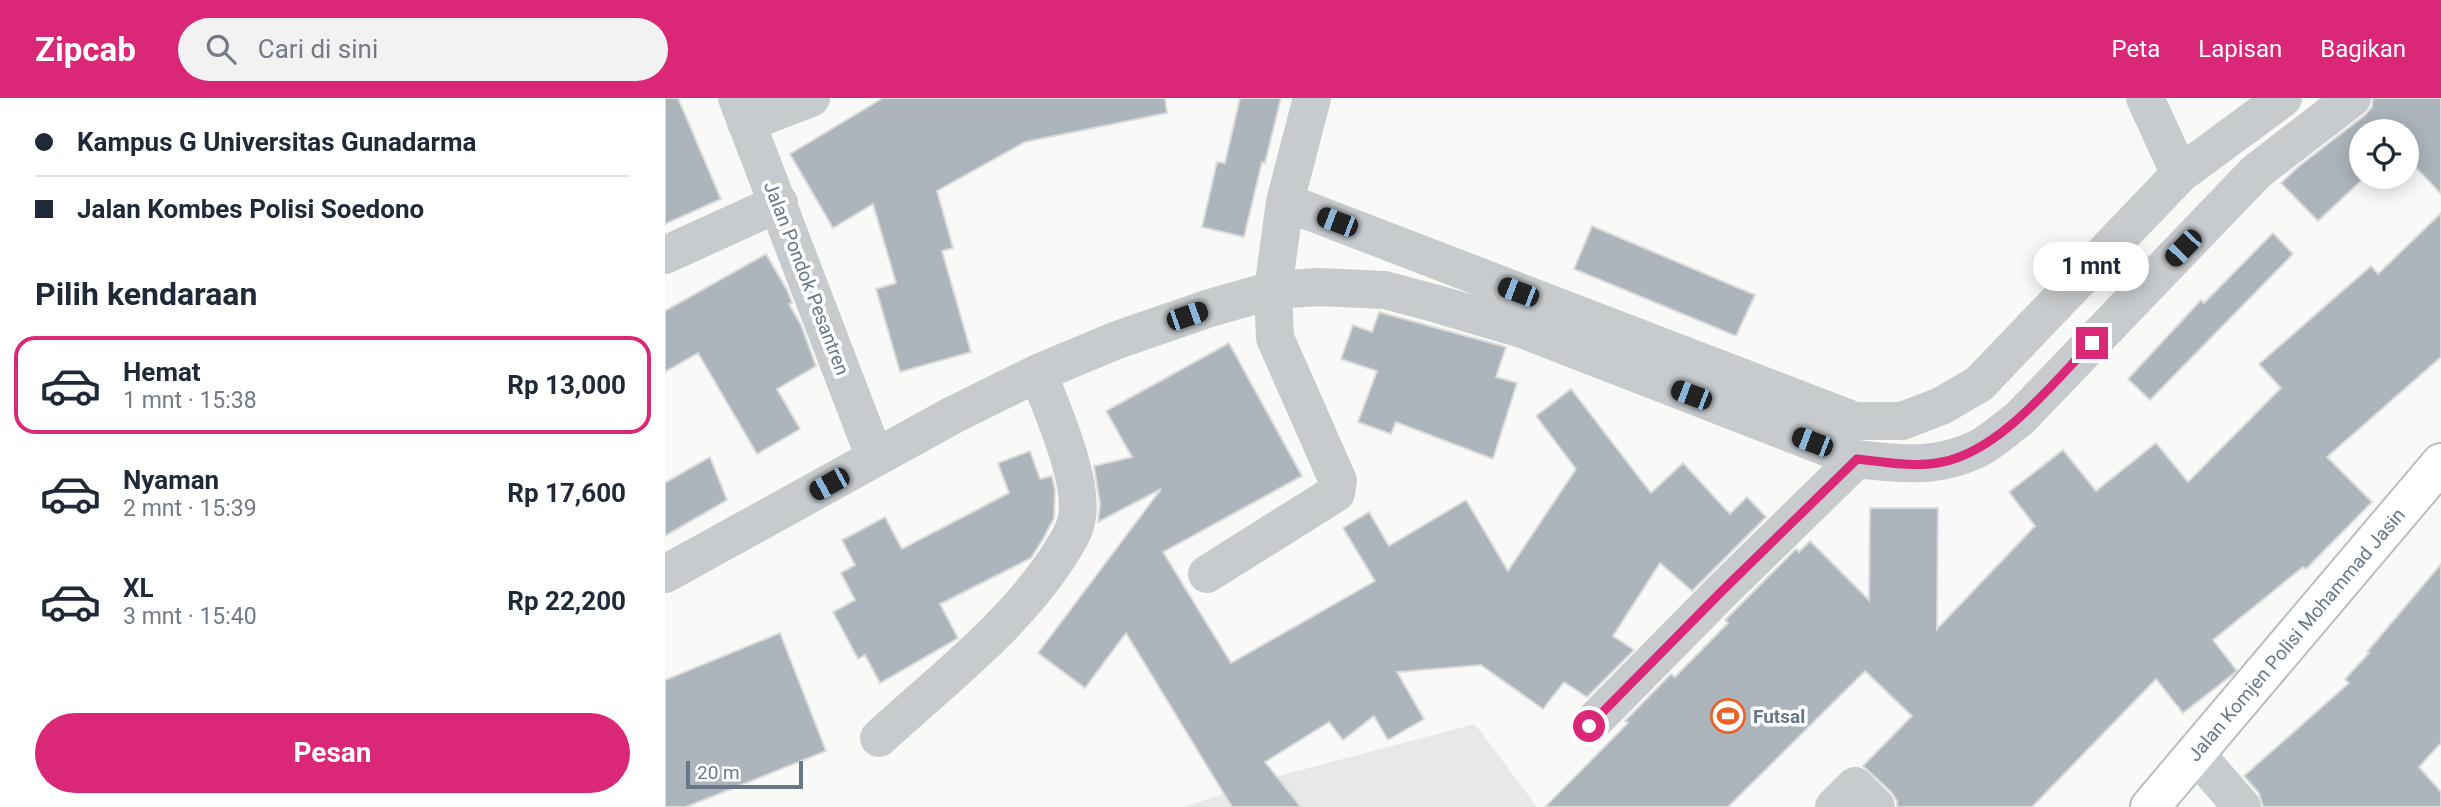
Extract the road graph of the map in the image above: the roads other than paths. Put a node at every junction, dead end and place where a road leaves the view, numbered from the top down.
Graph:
1 (811, 98) edge
2 (1312, 98) edge
3 (2145, 98) edge
4 (2283, 98) edge
5 (2352, 98) edge
6 (741, 110) edge
7 (2180, 174) junction
8 (1285, 202) junction
9 (779, 203) junction
10 (665, 255) edge
11 (1273, 290) junction
12 (1038, 373) junction
13 (876, 458) junction
14 (1857, 459) junction
15 (2441, 463) edge
16 (665, 573) edge
17 (1207, 574) dead end
18 (1589, 726) dead end
19 (879, 738) dead end
20 (2196, 754) junction
21 (1834, 807) edge
22 (1876, 807) edge
23 (2150, 807) edge
24 (2242, 807) edge

1 - 6 street
2 - 8 street
3 - 7 street
4 - 7 street
5 - 14 street
6 - 9 street, Jalan Pondok Pesantren
7 - 8 street
8 - 11 street
9 - 10 street
9 - 13 street, Jalan Pondok Pesantren
11 - 12 street
11 - 14 street
11 - 17 street
12 - 13 street
12 - 19 street
13 - 16 street
14 - 18 street
15 - 20 main road, Jalan Komjen Polisi Mohammad Jasin
20 - 23 main road, Jalan Komjen Polisi Mohammad Jasin
20 - 24 street
21 - 22 street

